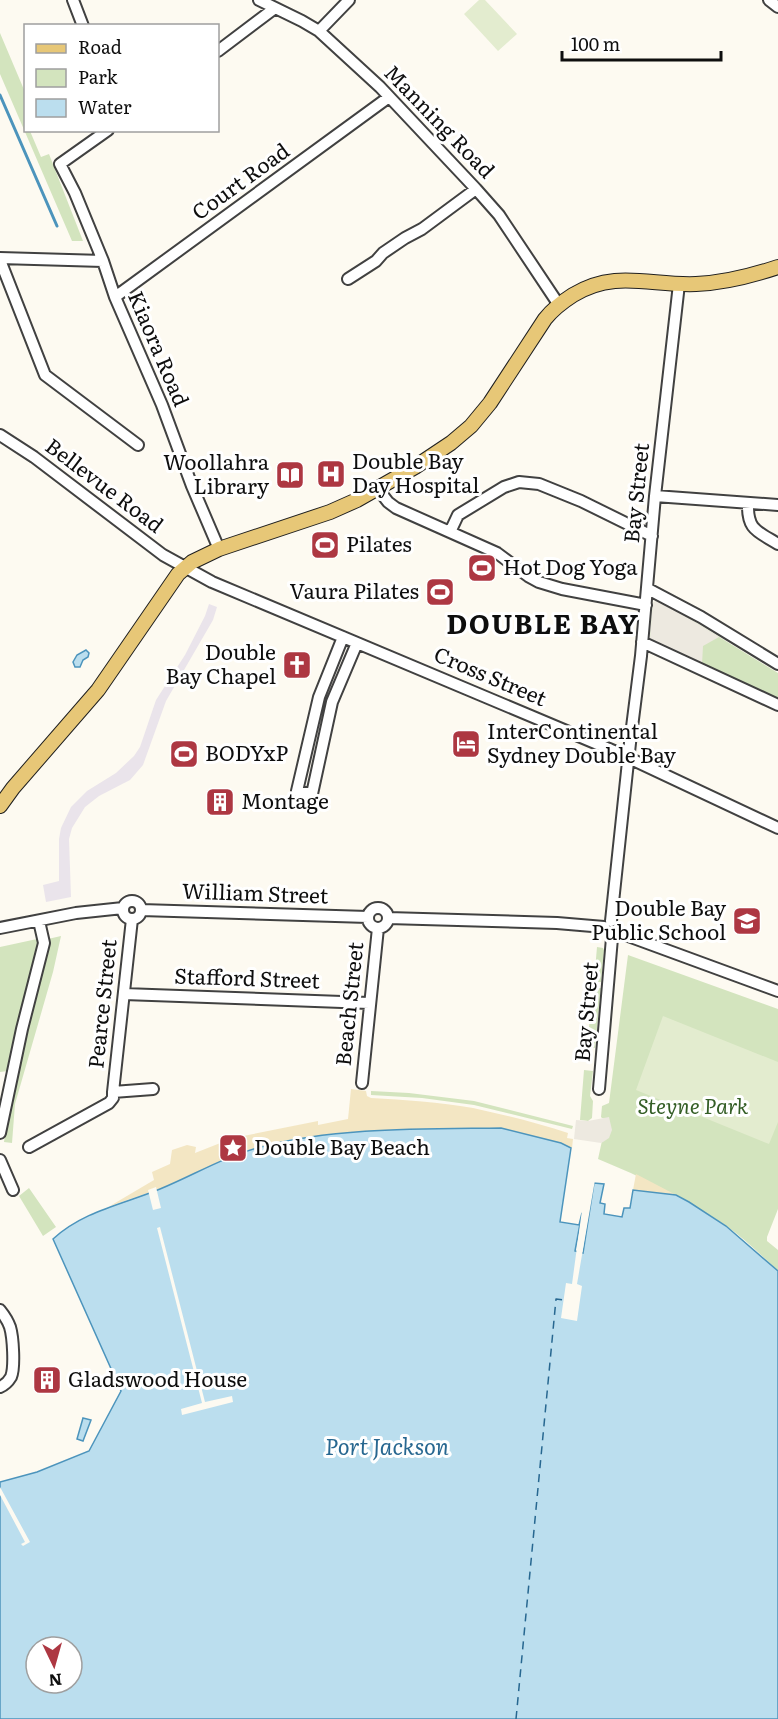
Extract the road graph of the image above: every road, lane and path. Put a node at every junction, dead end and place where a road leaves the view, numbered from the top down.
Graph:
1 (73, 0) edge
2 (259, 0) edge
3 (349, 0) edge
4 (769, 0) edge
5 (778, 7) edge
6 (275, 8) junction
7 (82, 24) edge
8 (319, 31) junction
9 (219, 50) edge
10 (390, 97) junction
11 (105, 132) edge
12 (476, 189) junction
13 (0, 259) edge
14 (103, 261) junction
15 (778, 267) edge
16 (348, 279) dead end
17 (680, 284) junction
18 (115, 297) junction
19 (559, 305) junction
20 (0, 435) edge
21 (138, 445) dead end
22 (378, 489) junction
23 (655, 496) junction
24 (748, 503) junction
25 (778, 505) edge
26 (450, 532) junction
27 (652, 536) junction
28 (778, 544) edge
29 (219, 549) junction
30 (184, 567) junction
31 (648, 589) junction
32 (646, 605) junction
33 (344, 637) junction
34 (642, 642) junction
35 (357, 643) junction
36 (778, 664) edge
37 (318, 700) junction
38 (332, 704) junction
39 (778, 705) edge
40 (629, 758) junction
41 (303, 763) junction
42 (318, 766) junction
43 (0, 806) edge
44 (778, 828) edge
45 (123, 908) junction
46 (141, 910) junction
47 (368, 917) junction
48 (388, 918) junction
49 (132, 919) junction
50 (34, 922) junction
51 (608, 924) junction
52 (0, 928) edge
53 (378, 928) junction
54 (0, 935) edge
55 (616, 936) junction
56 (778, 990) edge
57 (124, 994) junction
58 (369, 1003) junction
59 (362, 1083) dead end
60 (153, 1089) dead end
61 (599, 1089) dead end
62 (113, 1092) junction
63 (0, 1133) edge
64 (29, 1147) dead end
65 (0, 1160) edge
66 (13, 1190) dead end
67 (0, 1310) edge
68 (0, 1387) edge

1 - 7 street
2 - 6 street, Manning Road
3 - 8 street
4 - 5 street
6 - 8 street, Manning Road
6 - 9 street
8 - 10 street, Manning Road
10 - 12 street, Manning Road
10 - 18 street, Court Road
11 - 14 street, Kiaora Road
12 - 16 street
12 - 19 street, Manning Road
13 - 14 street
13 - 21 street
14 - 18 street, Kiaora Road
15 - 17 main road
17 - 19 main road
17 - 23 street, Bay Street
18 - 29 street, Kiaora Road
19 - 22 main road
20 - 30 street, Bellevue Road
22 - 26 street
22 - 29 main road
23 - 24 street
23 - 27 street, Bay Street
24 - 25 street
24 - 28 street
26 - 27 street
26 - 32 street
27 - 31 street, Bay Street
29 - 30 main road
30 - 33 street, Cross Street
30 - 43 main road
31 - 32 street, Bay Street
31 - 36 street
32 - 34 street, Bay Street
33 - 35 street, Cross Street
33 - 37 street
34 - 39 street
34 - 40 street, Bay Street
35 - 38 street
35 - 40 street, Cross Street
37 - 38 street
37 - 41 street
38 - 42 street
40 - 44 street, Cross Street
40 - 51 street, Bay Street
41 - 42 street
41 - 42 street
45 - 46 street
45 - 49 street
45 - 50 street
46 - 47 street, William Street
46 - 49 street
47 - 48 street
47 - 53 street
48 - 51 street
48 - 53 street
49 - 57 street, Pearce Street
50 - 52 street
50 - 54 street
50 - 63 street
51 - 55 street
53 - 58 street, Beach Street
55 - 56 street
55 - 61 street, Bay Street
57 - 58 street, Stafford Street
57 - 62 street, Pearce Street
58 - 59 street, Beach Street
60 - 62 street
62 - 64 street
65 - 66 street
67 - 68 street

